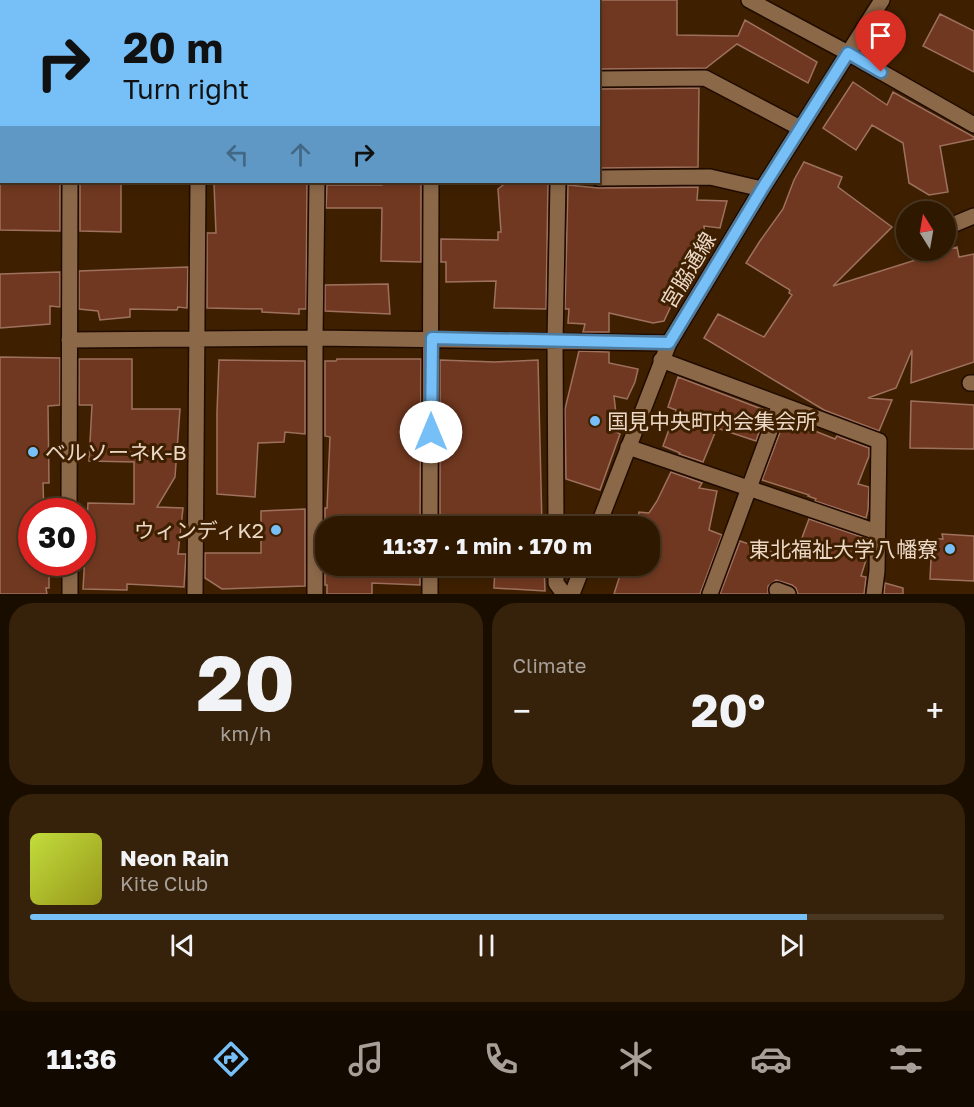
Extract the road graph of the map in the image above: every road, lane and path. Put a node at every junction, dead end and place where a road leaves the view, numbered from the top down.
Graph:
1 (749, 0) edge
2 (882, 0) edge
3 (848, 53) junction
4 (600, 79) edge
5 (974, 125) edge
6 (800, 128) junction
7 (600, 178) edge
8 (70, 183) edge
9 (198, 183) edge
10 (317, 183) edge
11 (432, 183) edge
12 (558, 183) edge
13 (762, 189) junction
14 (974, 216) edge
15 (956, 223) edge
16 (196, 338) junction
17 (315, 338) junction
18 (432, 338) junction
19 (69, 340) junction
20 (555, 342) junction
21 (669, 343) junction
22 (661, 360) junction
23 (780, 404) junction
24 (628, 447) junction
25 (749, 489) junction
26 (69, 498) edge
27 (430, 516) edge
28 (556, 516) edge
29 (602, 516) edge
30 (877, 532) junction
31 (70, 576) edge
32 (430, 576) edge
33 (556, 576) edge
34 (579, 576) edge
35 (70, 594) edge
36 (195, 594) edge
37 (315, 594) edge
38 (430, 594) edge
39 (564, 594) edge
40 (572, 594) edge
41 (710, 594) edge
42 (874, 594) edge

1 - 3 street
2 - 3 street, 宮脇通線
3 - 5 street
3 - 6 street, 宮脇通線
4 - 6 street
6 - 13 street, 宮脇通線
7 - 13 street
8 - 19 street
9 - 16 street
10 - 17 street
11 - 18 street
12 - 20 street
13 - 21 street, 宮脇通線
14 - 15 street
16 - 17 street
16 - 19 street
16 - 36 street
17 - 18 street
17 - 37 street
18 - 20 street
18 - 27 street
19 - 26 street
20 - 21 street
20 - 28 street
21 - 22 street, 宮脇通線
22 - 23 street
22 - 24 street, 宮脇通線
23 - 25 street
23 - 30 street
24 - 25 street
24 - 29 street, 宮脇通線
25 - 30 street
25 - 41 street
30 - 42 street
31 - 35 street
32 - 38 street
33 - 39 street
34 - 40 street

